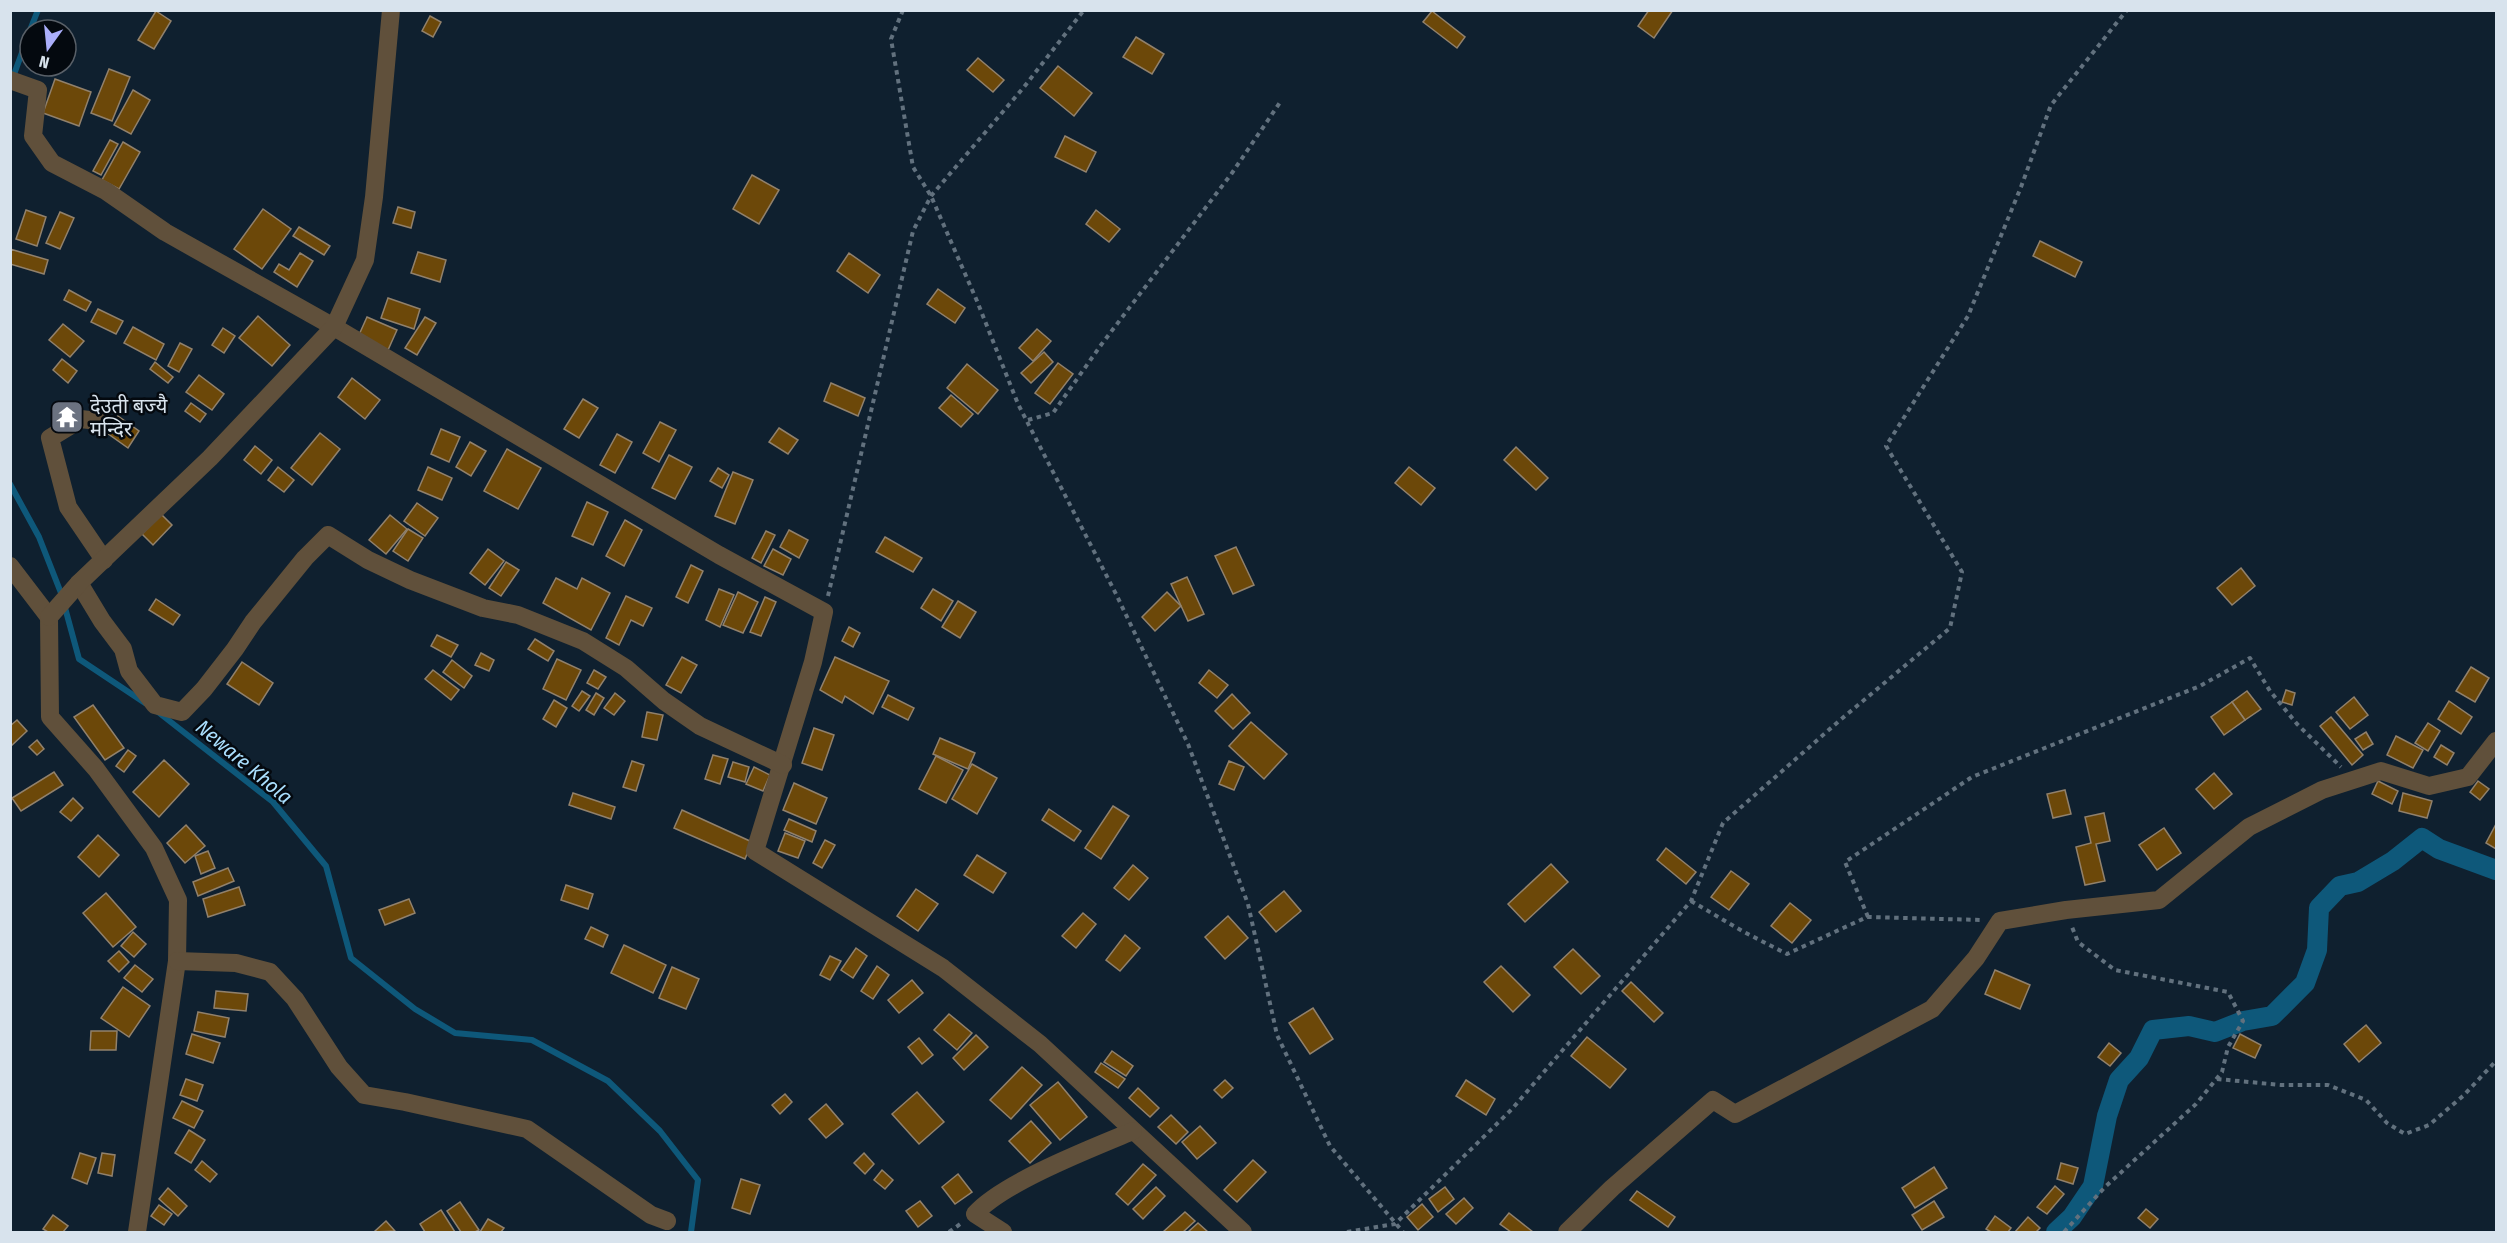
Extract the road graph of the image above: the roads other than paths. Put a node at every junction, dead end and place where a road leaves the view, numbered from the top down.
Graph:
1 (391, 10) edge
2 (10, 80) edge
3 (334, 327) junction
4 (105, 422) dead end
5 (104, 560) junction
6 (10, 566) edge
7 (80, 583) junction
8 (49, 617) junction
9 (2496, 741) edge
10 (783, 765) junction
11 (177, 961) junction
12 (1133, 1131) junction
13 (667, 1221) dead end
14 (137, 1233) edge
15 (1003, 1233) edge
16 (1243, 1233) edge
17 (1567, 1233) edge

1 - 3 street
2 - 3 street
3 - 5 street
3 - 10 street
4 - 5 street
5 - 7 street
6 - 8 street
7 - 8 street
7 - 10 street
8 - 11 street
9 - 17 street
10 - 12 street
11 - 13 street
11 - 14 street
12 - 15 street
12 - 16 street

